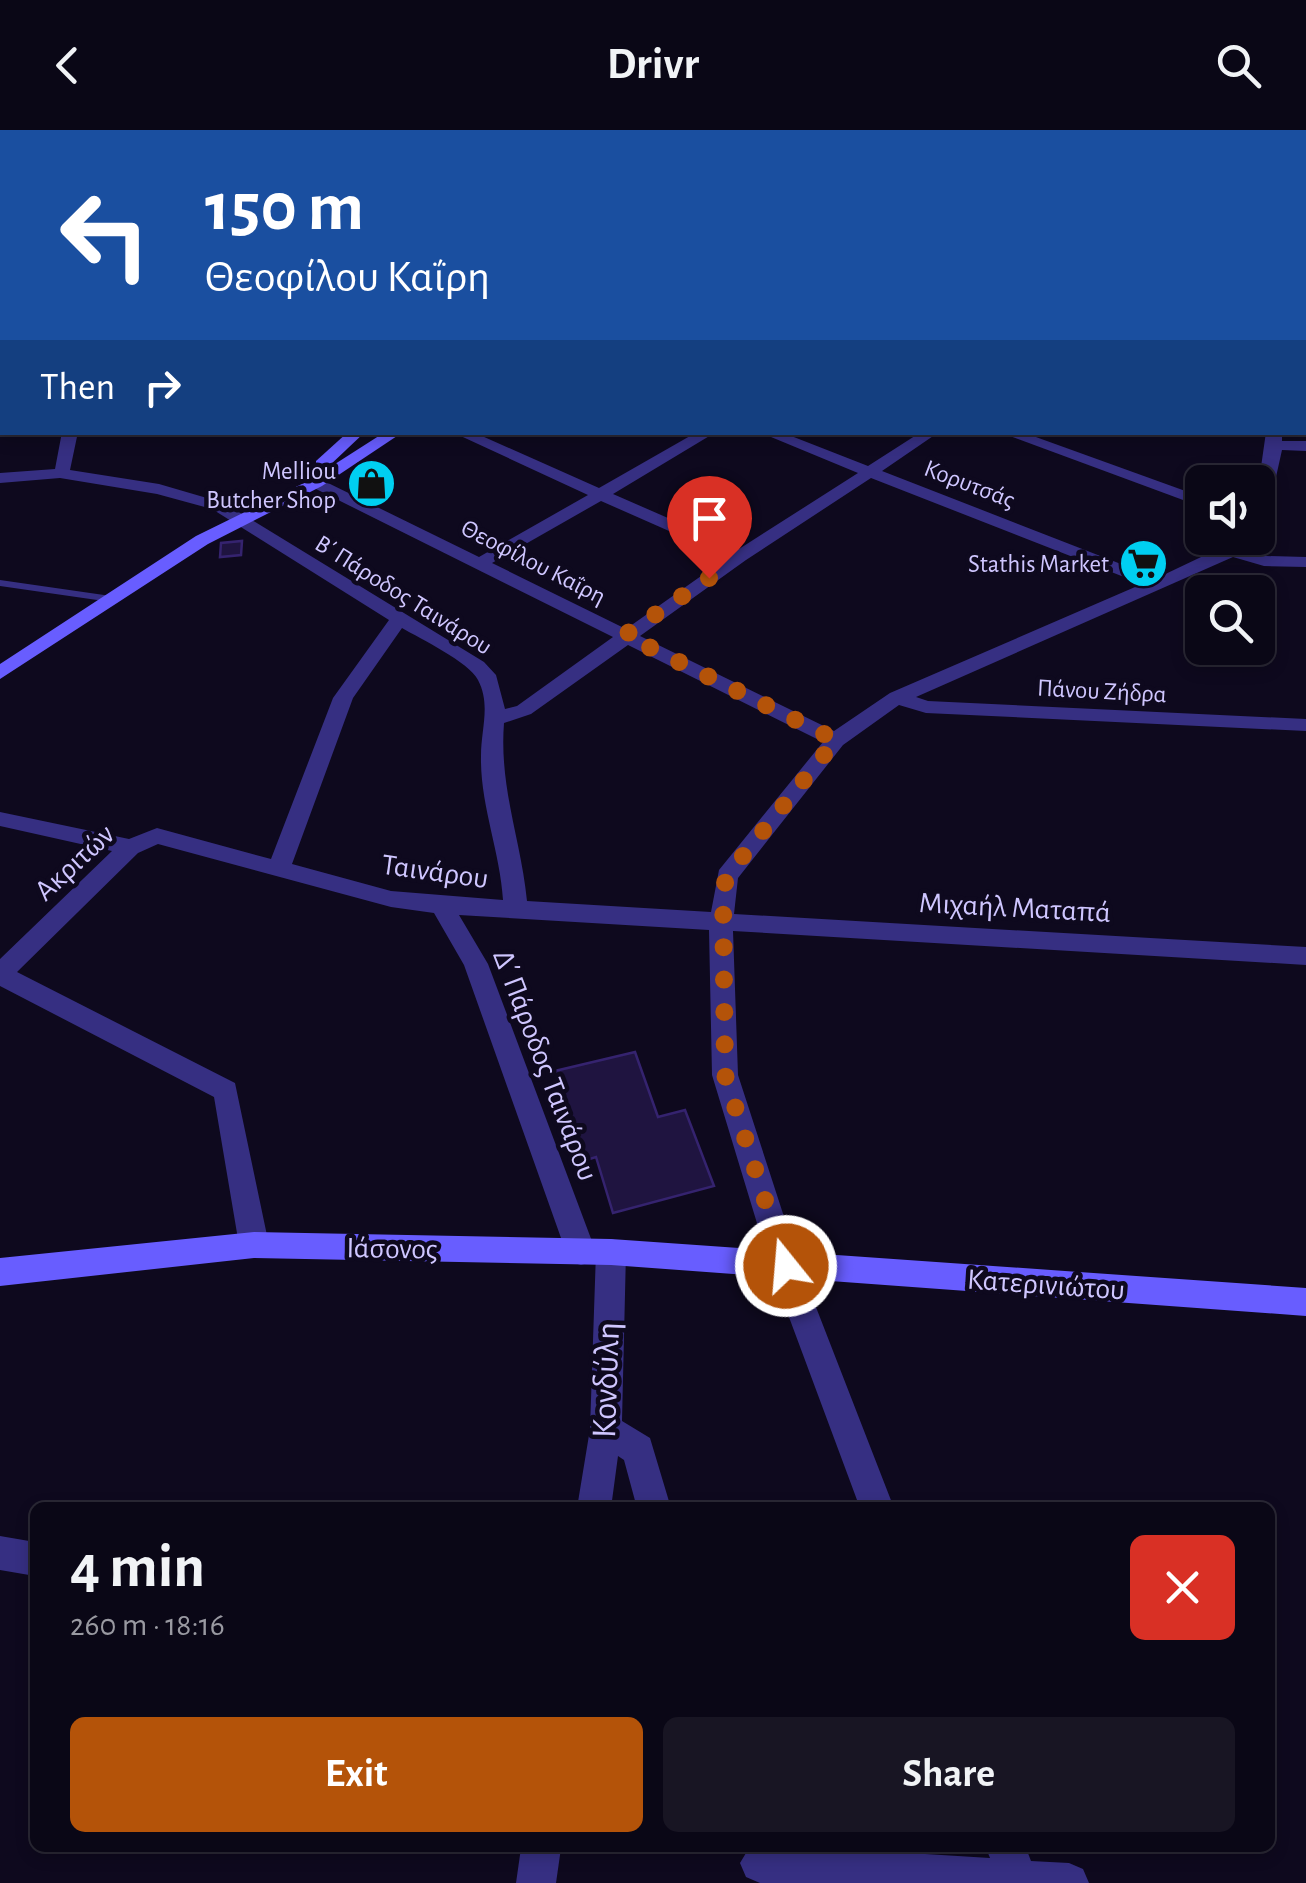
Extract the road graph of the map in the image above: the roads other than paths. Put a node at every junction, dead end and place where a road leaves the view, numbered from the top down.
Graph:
1 (70, 435) edge
2 (355, 435) edge
3 (391, 435) edge
4 (465, 435) edge
5 (704, 435) edge
6 (774, 435) edge
7 (928, 435) edge
8 (1014, 435) edge
9 (1274, 439) edge
10 (1306, 446) edge
11 (1269, 465) edge
12 (60, 473) junction
13 (872, 473) junction
14 (0, 478) edge
15 (316, 482) junction
16 (601, 496) junction
17 (1185, 496) edge
18 (282, 502) junction
19 (242, 520) junction
20 (1218, 555) edge
21 (1257, 555) edge
22 (740, 556) junction
23 (482, 562) junction
24 (1306, 562) edge
25 (0, 583) edge
26 (1155, 584) junction
27 (112, 599) junction
28 (399, 619) junction
29 (625, 635) junction
30 (0, 672) edge
31 (897, 697) junction
32 (497, 719) junction
33 (1306, 725) edge
34 (836, 740) junction
35 (0, 819) edge
36 (139, 842) junction
37 (279, 868) junction
38 (441, 906) junction
39 (516, 912) junction
40 (721, 923) junction
41 (1306, 956) edge
42 (0, 974) edge
43 (254, 1245) junction
44 (596, 1252) junction
45 (786, 1266) junction
46 (0, 1272) edge
47 (1306, 1302) edge
48 (606, 1428) junction
49 (595, 1502) edge
50 (652, 1502) edge
51 (876, 1502) edge
52 (0, 1553) edge
53 (30, 1558) edge
54 (540, 1852) edge
55 (761, 1864) edge
56 (1015, 1870) edge
57 (536, 1883) edge
58 (1069, 1883) edge

1 - 12 street
2 - 18 street
3 - 15 street
4 - 16 street
5 - 16 street
6 - 13 street, Κορυτσάς
7 - 13 street
8 - 17 street
9 - 10 street
9 - 11 street
12 - 14 street, Β΄ Πάροδος Ταινάρου
12 - 19 street, Β΄ Πάροδος Ταινάρου
13 - 22 street
13 - 26 street, Κορυτσάς
15 - 18 street
15 - 23 street, Θεοφίλου Καΐρη
16 - 22 street
16 - 23 street
18 - 19 street
19 - 27 street
19 - 28 street, Β΄ Πάροδος Ταινάρου
20 - 26 street
21 - 24 street
22 - 29 street
23 - 29 street, Θεοφίλου Καΐρη
25 - 27 lane
26 - 31 street
27 - 30 street
28 - 32 street, Β΄ Πάροδος Ταινάρου
28 - 37 street
29 - 32 street
29 - 34 street, Θεοφίλου Καΐρη
31 - 33 street, Πάνου Ζήδρα
31 - 34 street
32 - 39 street, Β΄ Πάροδος Ταινάρου
34 - 40 street
35 - 36 street, Ταινάρου
36 - 37 street, Ταινάρου
36 - 42 street, Ακριτών
37 - 38 street, Ταινάρου
38 - 39 street, Ταινάρου
38 - 44 street, Δ΄ Πάροδος Ταινάρου
39 - 40 street, Ταινάρου
40 - 41 street, Μιχαήλ Ματαπά
40 - 45 street
42 - 43 street
43 - 44 street, Ιάσονος
43 - 46 street, Ιάσονος
44 - 45 street, Ιάσονος
44 - 48 street, Κονδύλη
45 - 47 street, Κατερινιώτου
45 - 51 street
48 - 49 street, Κονδύλη
48 - 50 street
52 - 53 street
54 - 57 street
55 - 56 street
56 - 58 street

